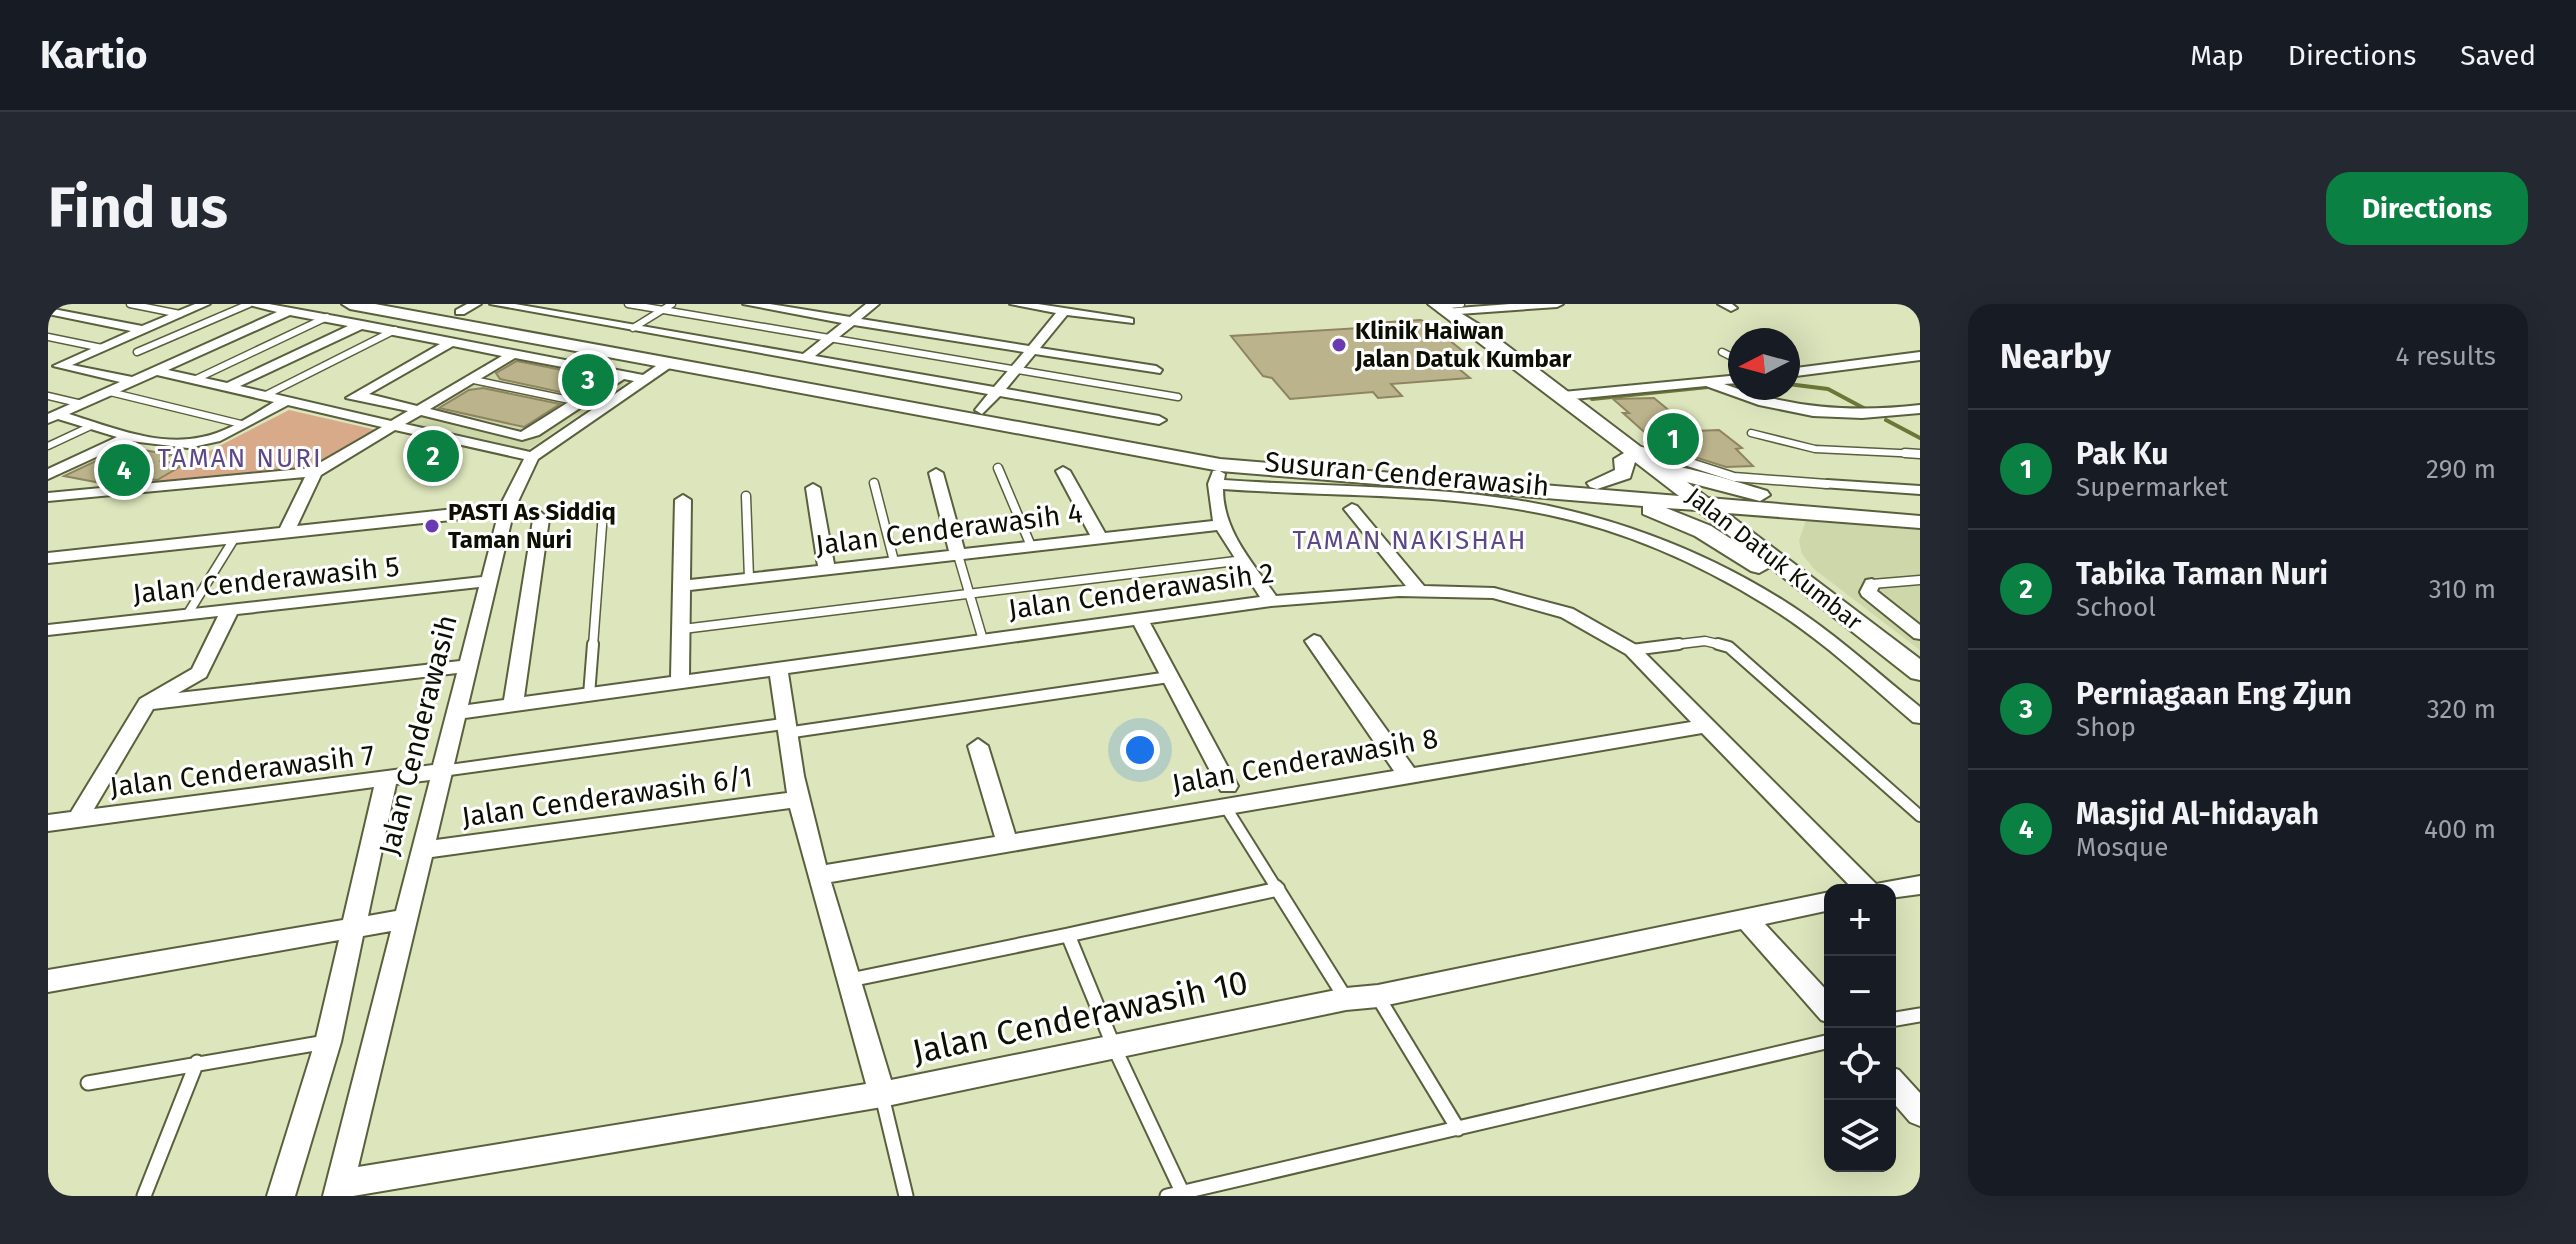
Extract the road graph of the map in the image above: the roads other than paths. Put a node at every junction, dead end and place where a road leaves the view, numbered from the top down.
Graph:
1 (130, 304) edge
2 (204, 304) edge
3 (250, 304) edge
4 (304, 304) edge
5 (350, 304) edge
6 (417, 304) edge
7 (496, 304) edge
8 (628, 304) edge
9 (672, 304) edge
10 (749, 304) edge
11 (873, 304) edge
12 (1016, 304) edge
13 (1461, 304) edge
14 (1557, 304) edge
15 (783, 306) edge
16 (49, 307) edge
17 (468, 308) edge
18 (662, 310) junction
19 (289, 311) junction
20 (1064, 311) junction
21 (180, 314) junction
22 (1447, 314) edge
23 (327, 317) junction
24 (852, 321) junction
25 (1129, 321) dead end
26 (362, 324) junction
27 (633, 328) junction
28 (142, 330) junction
29 (395, 330) junction
30 (48, 337) edge
31 (830, 338) junction
32 (452, 342) junction
33 (102, 348) junction
34 (1032, 350) junction
35 (137, 352) dead end
36 (1722, 352) dead end
37 (515, 353) junction
38 (1728, 355) edge
39 (1920, 356) edge
40 (805, 358) junction
41 (670, 362) junction
42 (54, 365) edge
43 (1015, 370) junction
44 (1156, 370) dead end
45 (156, 371) junction
46 (1800, 371) edge
47 (621, 375) junction
48 (469, 379) junction
49 (644, 379) junction
50 (194, 380) junction
51 (134, 381) junction
52 (1728, 381) edge
53 (1709, 383) junction
54 (229, 387) junction
55 (997, 391) junction
56 (110, 392) junction
57 (266, 395) junction
58 (358, 395) junction
59 (48, 396) edge
60 (1563, 396) junction
61 (1178, 397) dead end
62 (288, 400) junction
63 (579, 402) junction
64 (82, 404) junction
65 (603, 407) junction
66 (331, 409) junction
67 (1920, 409) edge
68 (418, 410) junction
69 (982, 410) junction
70 (52, 417) edge
71 (1159, 420) dead end
72 (241, 424) junction
73 (395, 424) junction
74 (93, 425) junction
75 (510, 433) junction
76 (1751, 433) dead end
77 (132, 435) junction
78 (48, 446) edge
79 (489, 447) junction
80 (1627, 453) junction
81 (1920, 454) edge
82 (532, 457) junction
83 (998, 468) dead end
84 (1063, 471) dead end
85 (315, 472) junction
86 (936, 473) dead end
87 (1218, 474) junction
88 (48, 475) edge
89 (874, 483) dead end
90 (1827, 484) joint
91 (813, 488) dead end
92 (1601, 490) junction
93 (1920, 490) edge
94 (1676, 494) junction
95 (746, 496) dead end
96 (48, 497) edge
97 (683, 500) dead end
98 (1705, 505) junction
99 (1784, 505) junction
100 (1352, 509) dead end
101 (506, 511) junction
102 (603, 512) dead end
103 (1918, 519) edge
104 (1220, 525) junction
105 (285, 534) junction
106 (1100, 538) junction
107 (234, 539) junction
108 (1031, 546) junction
109 (958, 555) junction
110 (48, 558) edge
111 (1244, 560) junction
112 (894, 561) junction
113 (1770, 565) junction
114 (827, 569) junction
115 (749, 578) junction
116 (1920, 580) edge
117 (489, 581) junction
118 (1872, 584) joint
119 (683, 586) junction
120 (1418, 590) junction
121 (970, 592) junction
122 (1271, 601) junction
123 (230, 610) junction
124 (187, 615) junction
125 (1139, 619) junction
126 (683, 629) junction
127 (48, 630) edge
128 (1920, 634) edge
129 (983, 640) junction
130 (1314, 641) dead end
131 (1632, 650) junction
132 (468, 666) junction
133 (778, 669) junction
134 (1920, 672) edge
135 (1169, 677) junction
136 (680, 682) junction
137 (1920, 692) edge
138 (589, 695) junction
139 (147, 703) junction
140 (513, 705) junction
141 (456, 713) junction
142 (1920, 717) edge
143 (1707, 726) junction
144 (784, 729) junction
145 (978, 746) dead end
146 (442, 771) junction
147 (1407, 774) junction
148 (386, 781) junction
149 (1226, 796) junction
150 (799, 799) junction
151 (1920, 816) edge
152 (77, 820) junction
153 (48, 823) edge
154 (1007, 842) junction
155 (423, 850) junction
156 (820, 875) junction
157 (1862, 884) edge
158 (1920, 885) edge
159 (1896, 888) edge
160 (1278, 889) junction
161 (1824, 902) edge
162 (406, 919) junction
163 (1747, 920) junction
164 (353, 929) junction
165 (1068, 935) junction
166 (850, 980) junction
167 (48, 981) edge
168 (1378, 996) junction
169 (1346, 999) junction
170 (1824, 1005) edge
171 (1920, 1015) edge
172 (1896, 1019) edge
173 (328, 1042) junction
174 (1824, 1042) edge
175 (1114, 1047) junction
176 (197, 1062) junction
177 (88, 1083) dead end
178 (1896, 1086) edge
179 (882, 1094) junction
180 (1920, 1113) edge
181 (1458, 1129) junction
182 (339, 1190) edge
183 (1178, 1195) edge
184 (144, 1196) edge
185 (281, 1196) edge
186 (906, 1196) edge

1 - 21 lane
2 - 21 street
3 - 19 street
3 - 35 lane
4 - 19 street
5 - 41 main road
6 - 17 main road
7 - 27 street
8 - 18 lane
9 - 18 lane
10 - 15 street
11 - 24 street
12 - 20 street
13 - 22 lane
14 - 22 street
15 - 24 street
16 - 28 street
17 - 69 main road
18 - 27 lane
18 - 31 lane
19 - 23 street
19 - 45 street
20 - 25 street
20 - 34 street
21 - 28 street
22 - 60 main road, Jalan Datuk Kumbar
22 - 80 main road, Jalan Datuk Kumbar
23 - 26 street
23 - 50 lane
24 - 31 street
24 - 34 street
26 - 29 street
26 - 54 street
27 - 40 street
28 - 33 street
29 - 32 street
29 - 57 lane
30 - 33 lane
31 - 40 street
31 - 43 lane
32 - 37 street
32 - 58 street
33 - 42 street
34 - 43 street
34 - 44 street
36 - 38 lane
37 - 47 street
37 - 48 street
39 - 46 street
40 - 55 street
41 - 49 street, Jalan Cenderawasih
41 - 87 main road
42 - 51 street
43 - 55 street
43 - 61 lane
45 - 50 street
45 - 51 street
47 - 49 street
47 - 63 street
48 - 63 lane
48 - 68 street
49 - 65 street, Jalan Cenderawasih
50 - 54 street
51 - 56 street
52 - 53 street
53 - 60 street
53 - 67 street
54 - 57 street
55 - 69 street
55 - 71 street
56 - 64 street
56 - 72 lane
57 - 62 street
58 - 66 street
58 - 68 street
59 - 64 lane
60 - 80 main road, Jalan Datuk Kumbar
62 - 66 street
62 - 72 street
63 - 65 lane
63 - 75 street
64 - 70 street
65 - 82 street, Jalan Cenderawasih
66 - 73 street
68 - 73 street
68 - 75 street
69 - 92 main road
70 - 74 street
72 - 77 street
73 - 79 street
73 - 85 street
74 - 77 street
74 - 78 lane
75 - 79 street
76 - 81 lane
77 - 88 street
79 - 82 street
80 - 90 lane
80 - 92 main road
80 - 94 main road, Jalan Datuk Kumbar
80 - 99 main road
82 - 101 street, Jalan Cenderawasih
83 - 108 lane
84 - 106 street
85 - 96 street
85 - 105 street
86 - 109 street
87 - 92 main road
87 - 104 street
87 - 142 street, Susuran Cenderawasih
89 - 112 lane
90 - 93 street
91 - 114 street
92 - 94 main road
92 - 113 main road
94 - 98 main road
94 - 99 main road
94 - 113 main road, Jalan Datuk Kumbar
95 - 115 lane
97 - 119 street
98 - 99 main road
98 - 113 main road, Jalan Datuk Kumbar
99 - 103 main road
99 - 113 main road
100 - 120 street
101 - 105 street
101 - 117 street, Jalan Cenderawasih
101 - 140 street
102 - 138 lane
104 - 106 street, Jalan Cenderawasih 4
104 - 111 street
105 - 107 street
106 - 108 street, Jalan Cenderawasih 4
107 - 110 street
107 - 124 lane
108 - 109 street, Jalan Cenderawasih 4
109 - 112 street, Jalan Cenderawasih 4
109 - 121 lane
111 - 121 lane
111 - 122 street
112 - 114 street, Jalan Cenderawasih 4
113 - 134 main road, Jalan Datuk Kumbar
113 - 137 main road, Jalan Datuk Kumbar
114 - 115 street, Jalan Cenderawasih 4
115 - 119 street, Jalan Cenderawasih 4
116 - 118 lane
117 - 123 street, Jalan Cenderawasih 5
117 - 132 street, Jalan Cenderawasih
118 - 128 street
119 - 126 street
120 - 122 street, Jalan Cenderawasih 2
120 - 131 street, Jalan Cenderawasih 2
121 - 126 lane
121 - 129 lane
122 - 125 street, Jalan Cenderawasih 2
123 - 124 street, Jalan Cenderawasih 5
123 - 139 street
124 - 127 street, Jalan Cenderawasih 5
125 - 129 street, Jalan Cenderawasih 2
125 - 135 street
126 - 136 street
129 - 133 street, Jalan Cenderawasih 2
130 - 147 street
131 - 143 street, Jalan Cenderawasih 2
131 - 151 lane
132 - 139 street
132 - 141 street, Jalan Cenderawasih
133 - 136 street, Jalan Cenderawasih 2
133 - 144 street
135 - 144 lane
135 - 149 street
136 - 138 street, Jalan Cenderawasih 2
138 - 140 street, Jalan Cenderawasih 2
139 - 152 street
140 - 141 street, Jalan Cenderawasih 2
141 - 146 street, Jalan Cenderawasih
143 - 147 street, Jalan Cenderawasih 8
143 - 157 street, Jalan Cenderawasih 2
144 - 146 lane
144 - 150 street
145 - 154 street
146 - 148 street, Jalan Cenderawasih 7
146 - 155 street, Jalan Cenderawasih
147 - 149 street, Jalan Cenderawasih 8
148 - 152 street, Jalan Cenderawasih 7
148 - 164 street
149 - 154 street, Jalan Cenderawasih 8
149 - 160 lane
150 - 155 street, Jalan Cenderawasih 6/1
150 - 156 street
152 - 153 street, Jalan Cenderawasih 7
154 - 156 street, Jalan Cenderawasih 8
155 - 162 street, Jalan Cenderawasih
156 - 166 street
158 - 159 street
160 - 165 lane
160 - 169 lane
161 - 163 street, Jalan Cenderawasih 10
162 - 164 street
162 - 182 street, Jalan Cenderawasih
163 - 168 street, Jalan Cenderawasih 10
163 - 170 street
164 - 167 street
164 - 173 street
165 - 166 lane
165 - 175 lane
166 - 179 street
168 - 169 street, Jalan Cenderawasih 10
168 - 181 lane
169 - 175 street, Jalan Cenderawasih 10
171 - 172 lane
173 - 176 lane
173 - 185 street
174 - 181 lane
175 - 179 street, Jalan Cenderawasih 10
175 - 183 lane
176 - 177 lane
176 - 184 lane
178 - 180 street
179 - 182 street, Jalan Cenderawasih 10
179 - 186 lane
181 - 183 lane

